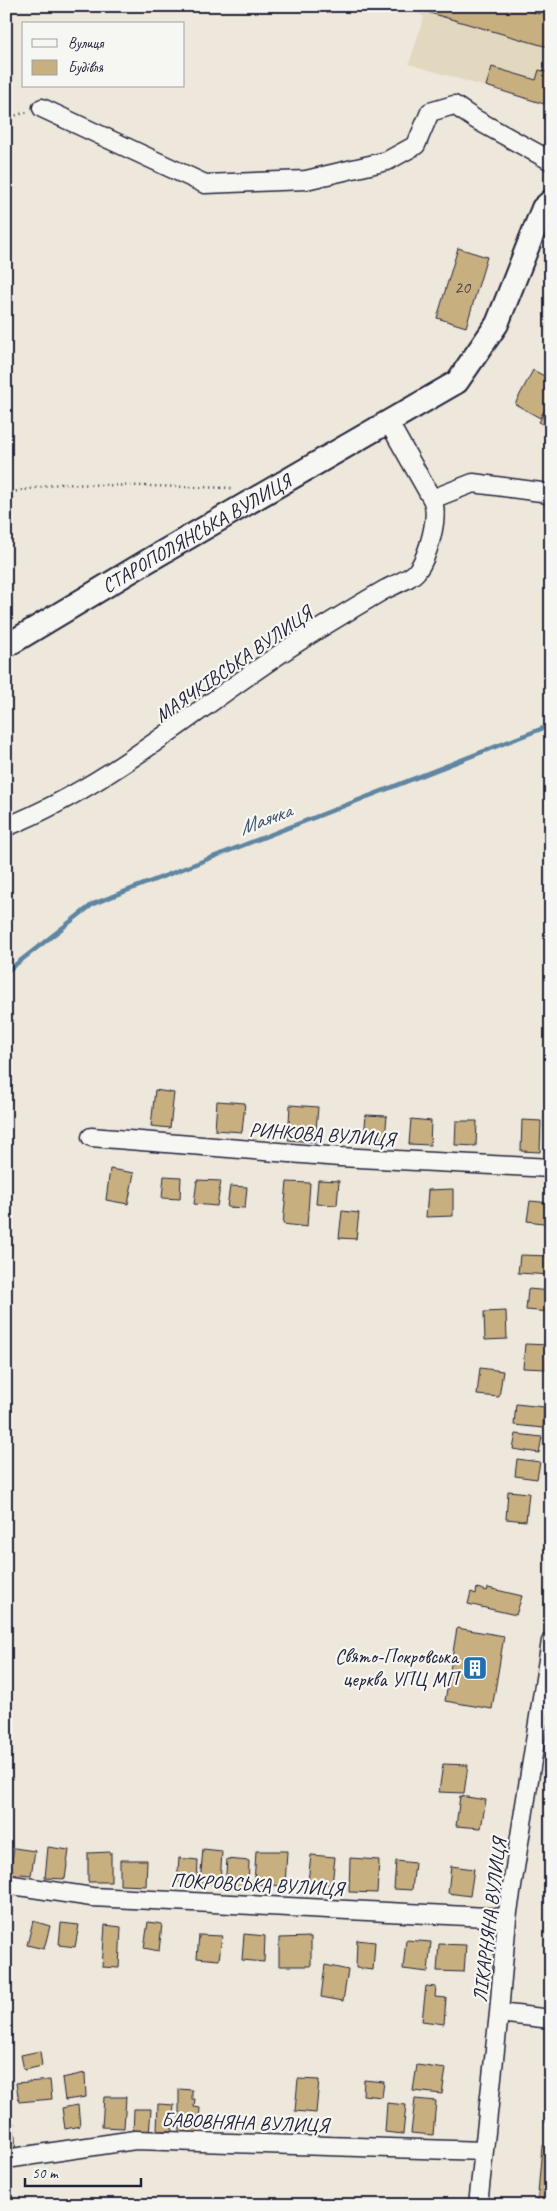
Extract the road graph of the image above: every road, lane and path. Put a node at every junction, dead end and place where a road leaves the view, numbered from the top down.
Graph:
1 (42, 108) joint
2 (6, 118) edge
3 (551, 161) edge
4 (550, 198) edge
5 (389, 423) junction
6 (234, 488) dead end
7 (6, 494) edge
8 (551, 496) edge
9 (432, 500) junction
10 (6, 646) edge
11 (6, 827) edge
12 (91, 1137) dead end
13 (551, 1168) edge
14 (551, 1640) edge
15 (6, 1884) edge
16 (507, 1918) junction
17 (499, 2013) junction
18 (551, 2020) edge
19 (484, 2150) junction
20 (6, 2160) edge
21 (478, 2205) edge

1 - 2 path
1 - 3 street
4 - 5 street, СТАРОПОЛЯНСЬКА ВУЛИЦЯ
5 - 9 street
5 - 10 street, СТАРОПОЛЯНСЬКА ВУЛИЦЯ
6 - 7 path
8 - 9 street
9 - 11 street, МАЯЧКІВСЬКА ВУЛИЦЯ
12 - 13 street, РИНКОВА ВУЛИЦЯ
14 - 16 street, ЛІКАРНЯНА ВУЛИЦЯ
15 - 16 street, ПОКРОВСЬКА ВУЛИЦЯ
16 - 17 street, ЛІКАРНЯНА ВУЛИЦЯ
17 - 18 street
17 - 19 street, ЛІКАРНЯНА ВУЛИЦЯ
19 - 20 street, БАВОВНЯНА ВУЛИЦЯ
19 - 21 street, ЛІКАРНЯНА ВУЛИЦЯ

